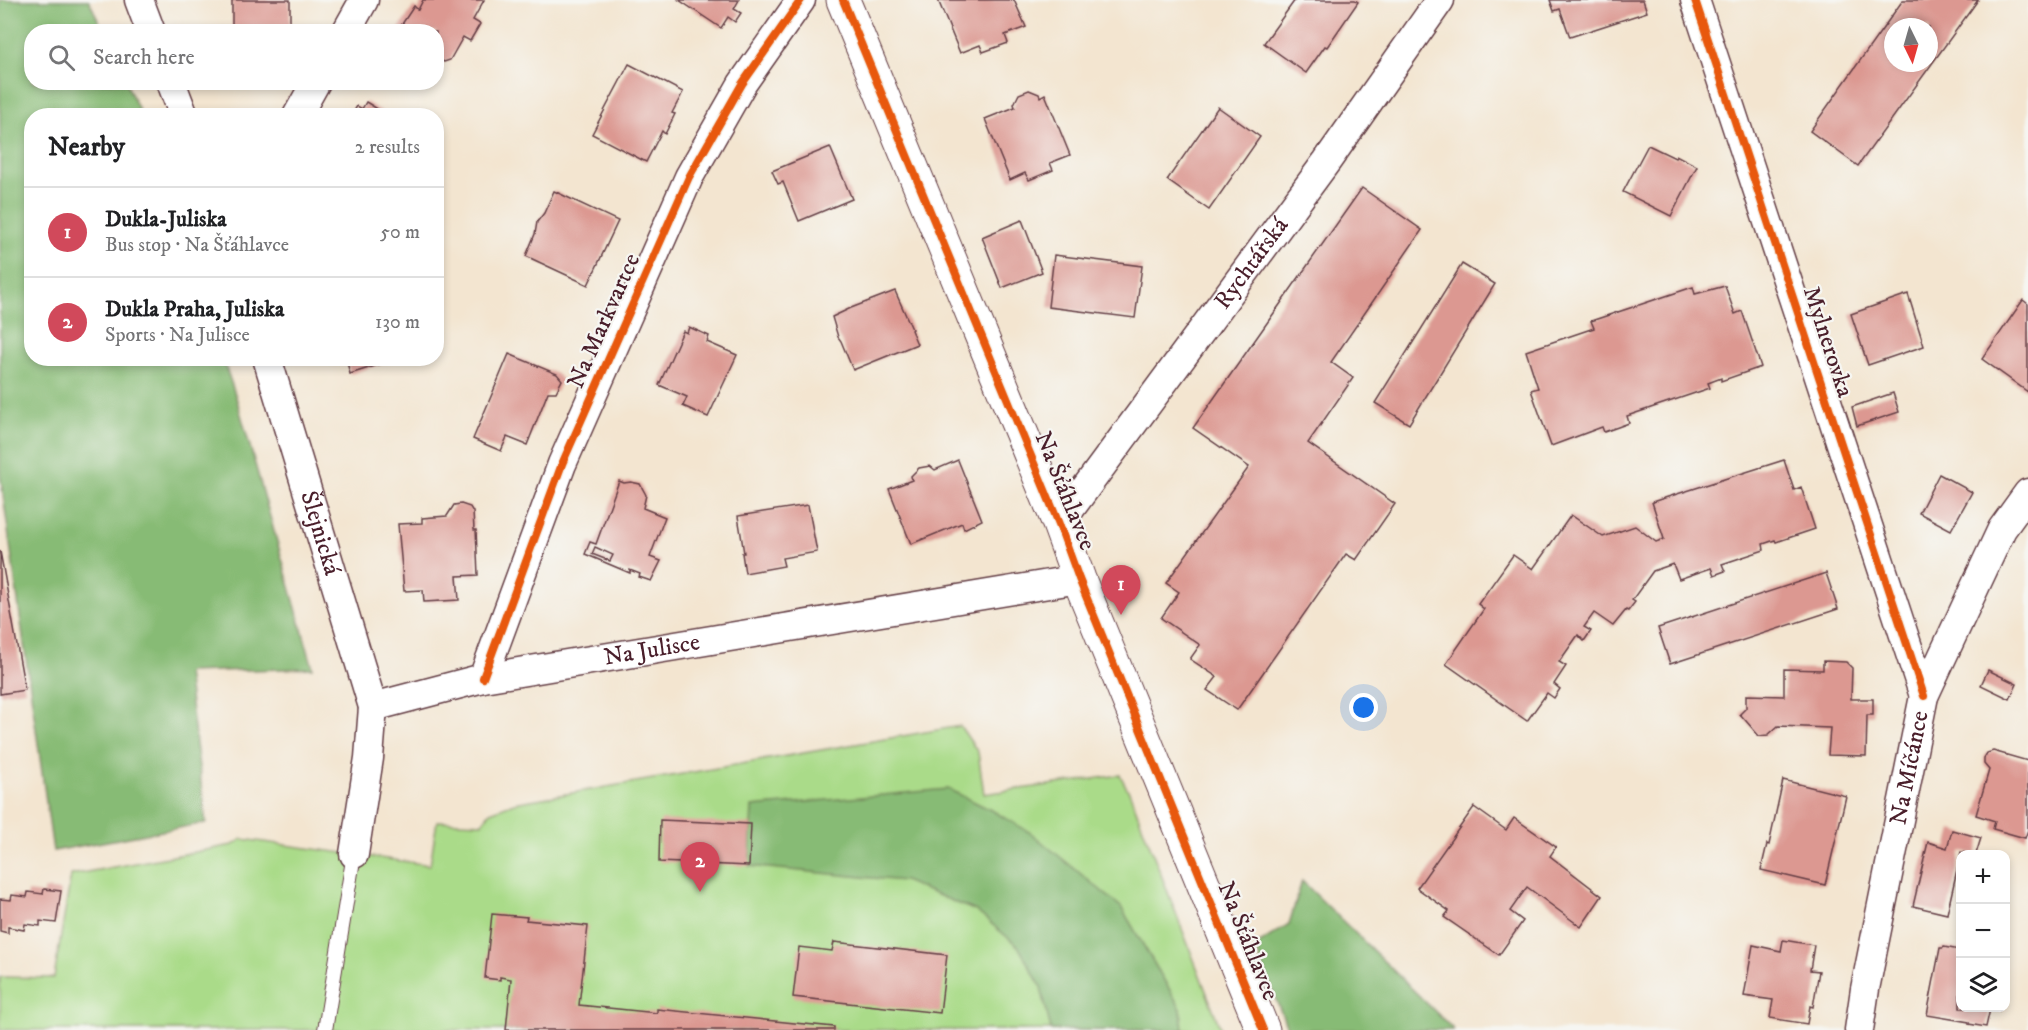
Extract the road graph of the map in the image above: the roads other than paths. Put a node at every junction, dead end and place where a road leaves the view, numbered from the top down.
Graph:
1 (140, 0) edge
2 (364, 0) edge
3 (801, 0) edge
4 (843, 0) edge
5 (1440, 0) edge
6 (1695, 0) edge
7 (149, 24) edge
8 (350, 24) edge
9 (174, 90) edge
10 (312, 90) edge
11 (181, 108) edge
12 (301, 108) edge
13 (269, 366) edge
14 (2028, 494) edge
15 (1059, 524) junction
16 (1080, 579) junction
17 (483, 678) junction
18 (1924, 696) junction
19 (373, 707) junction
20 (354, 854) joint
21 (325, 1030) edge
22 (1263, 1030) edge
23 (1859, 1030) edge

1 - 7 street
2 - 8 street
3 - 17 street, Na Markvartce
4 - 15 street, Na Šťáhlavce
5 - 15 street, Rychtářská
6 - 18 street, Mylnerovka
9 - 11 street
10 - 12 street
13 - 19 street, Šlejnická
14 - 18 street, Na Míčánce
15 - 16 street, Na Šťáhlavce
16 - 17 street, Na Julisce
16 - 22 street, Na Šťáhlavce
17 - 19 street, Na Julisce
18 - 23 street, Na Míčánce
19 - 20 street
20 - 21 lane

